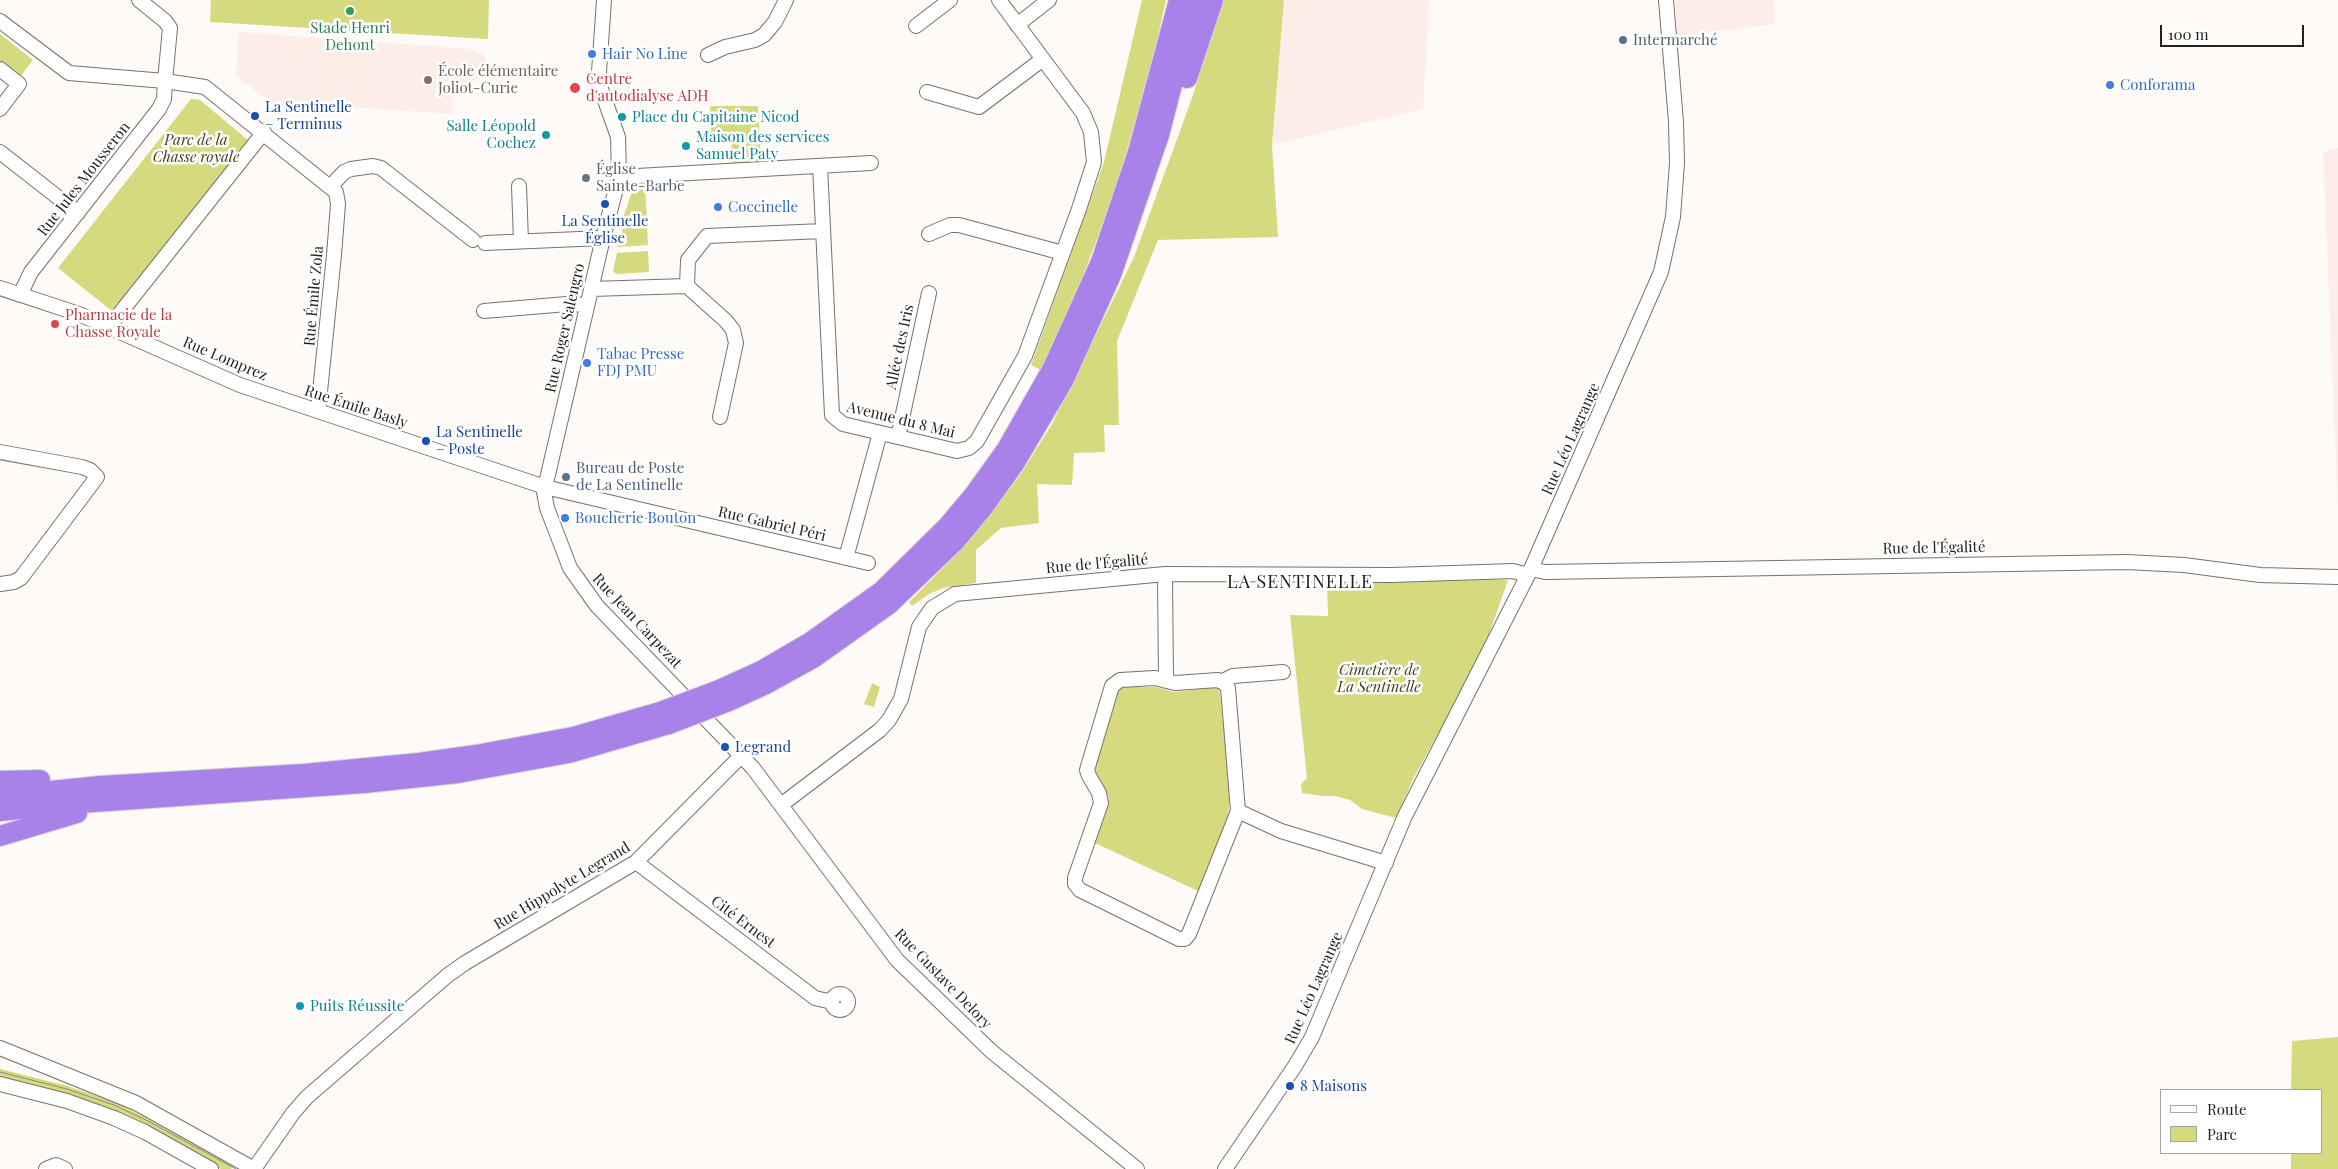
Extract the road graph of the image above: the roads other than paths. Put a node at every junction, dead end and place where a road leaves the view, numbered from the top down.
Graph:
1 (139, 0) edge
2 (604, 0) edge
3 (786, 0) edge
4 (950, 0) edge
5 (999, 0) edge
6 (1049, 0) edge
7 (1179, 0) edge
8 (1194, 0) edge
9 (1212, 0) edge
10 (1666, 0) edge
11 (0, 21) edge
12 (1017, 25) junction
13 (916, 26) dead end
14 (708, 55) dead end
15 (1043, 59) junction
16 (0, 69) edge
17 (0, 78) edge
18 (166, 81) junction
19 (927, 92) dead end
20 (0, 96) edge
21 (0, 109) edge
22 (264, 132) junction
23 (0, 152) edge
24 (871, 163) dead end
25 (820, 166) junction
26 (619, 177) junction
27 (331, 186) junction
28 (519, 186) dead end
29 (1142, 188) junction
30 (78, 213) junction
31 (823, 231) junction
32 (929, 234) dead end
33 (603, 238) junction
34 (521, 241) junction
35 (1063, 253) junction
36 (687, 286) junction
37 (0, 288) edge
38 (591, 289) junction
39 (929, 294) dead end
40 (20, 295) junction
41 (587, 305) junction
42 (484, 311) dead end
43 (110, 327) junction
44 (271, 396) joint
45 (318, 411) junction
46 (720, 417) dead end
47 (880, 433) junction
48 (898, 437) junction
49 (0, 452) edge
50 (545, 487) junction
51 (846, 558) junction
52 (868, 563) dead end
53 (1530, 572) junction
54 (1165, 574) junction
55 (2338, 577) edge
56 (0, 584) edge
57 (1283, 672) dead end
58 (1223, 681) junction
59 (1166, 682) junction
60 (724, 695) junction
61 (664, 718) junction
62 (742, 755) junction
63 (0, 781) edge
64 (182, 781) junction
65 (0, 796) edge
66 (136, 798) junction
67 (781, 805) junction
68 (0, 811) edge
69 (1238, 811) junction
70 (0, 836) edge
71 (636, 862) junction
72 (1386, 864) junction
73 (832, 1002) dead end
74 (0, 1048) edge
75 (0, 1084) edge
76 (46, 1169) edge
77 (65, 1169) edge
78 (211, 1169) edge
79 (254, 1169) edge
80 (1137, 1169) edge
81 (1225, 1169) edge

1 - 18 street, Rue Jules Mousseron
2 - 26 street, Rue Roger Salengro
3 - 14 street
4 - 13 street
5 - 12 street, Avenue du 8 Mai
6 - 12 street
7 - 60 highway
8 - 29 highway
9 - 29 highway
10 - 53 street, Rue Léo Lagrange
11 - 18 street
12 - 15 street, Avenue du 8 Mai
15 - 19 street
15 - 35 street, Avenue du 8 Mai
16 - 21 street
17 - 20 street
18 - 22 street
18 - 30 street, Rue Jules Mousseron
22 - 27 street
22 - 43 street
23 - 30 street
24 - 25 street
25 - 26 street
25 - 31 street, Avenue du 8 Mai
26 - 33 street, Rue Roger Salengro
27 - 34 street
27 - 45 street, Rue Émile Zola
28 - 34 street
29 - 60 highway
30 - 40 street, Rue Jules Mousseron
31 - 36 street
31 - 47 street, Avenue du 8 Mai
32 - 35 street
33 - 34 street
33 - 38 street, Rue Roger Salengro
35 - 48 street, Avenue du 8 Mai
36 - 38 street
36 - 46 street
37 - 40 street, Rue Lomprez
38 - 41 street, Rue Roger Salengro
39 - 48 street, Allée des Iris
40 - 43 street, Rue Lomprez
41 - 42 street
41 - 50 street, Rue Roger Salengro
43 - 44 street, Rue Lomprez
44 - 45 street, Rue Émile Basly
45 - 50 street, Rue Émile Basly
47 - 48 street, Avenue du 8 Mai
47 - 51 street
49 - 56 street
50 - 51 street, Rue Gabriel Péri
50 - 62 street, Rue Jean Carpezat
51 - 52 street, Rue Gabriel Péri
53 - 54 street, Rue de l'Égalité
53 - 55 street, Rue de l'Égalité
53 - 72 street, Rue Léo Lagrange
54 - 59 street
54 - 67 street, Rue de l'Égalité
57 - 58 street
58 - 59 street
58 - 69 street
59 - 69 street
60 - 61 highway, bridge
61 - 64 highway
61 - 66 highway
62 - 67 street, Rue Gustave Delory
62 - 71 street, Rue Hippolyte Legrand
63 - 64 highway
64 - 65 highway
66 - 68 highway
66 - 70 highway
67 - 80 street, Rue Gustave Delory
69 - 72 street
71 - 73 street, Cité Ernest
71 - 79 street, Rue Hippolyte Legrand
72 - 81 street, Rue Léo Lagrange
74 - 79 street
75 - 78 street
76 - 77 street

